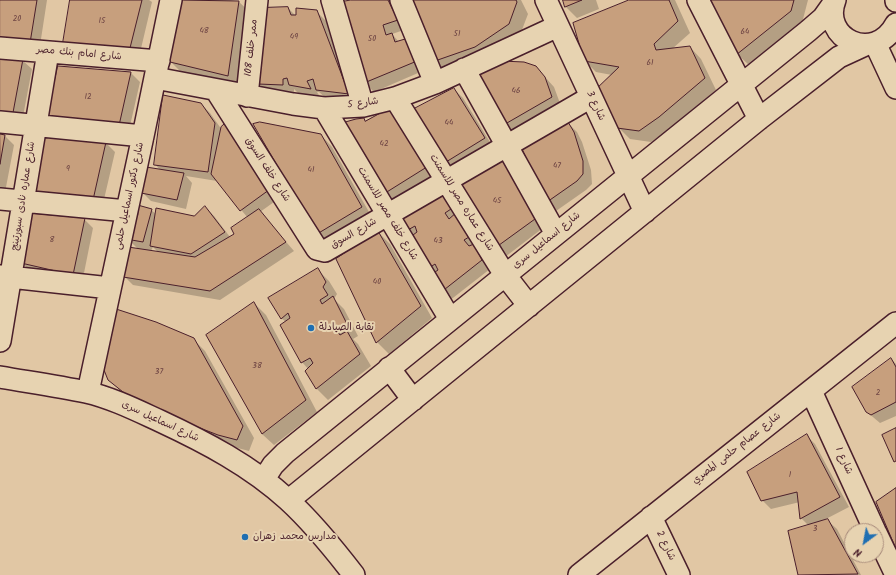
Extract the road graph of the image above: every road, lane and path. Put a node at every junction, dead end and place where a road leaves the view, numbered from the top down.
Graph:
1 (170, 0) edge
2 (257, 0) edge
3 (332, 0) edge
4 (401, 0) edge
5 (546, 0) edge
6 (698, 0) edge
7 (834, 2) edge
8 (896, 24) edge
9 (558, 26) junction
10 (870, 44) junction
11 (0, 48) edge
12 (48, 52) junction
13 (464, 69) junction
14 (157, 70) junction
15 (435, 83) junction
16 (741, 84) junction
17 (896, 88) edge
18 (216, 90) junction
19 (247, 96) junction
20 (591, 97) junction
21 (395, 98) junction
22 (362, 106) junction
23 (324, 108) junction
24 (759, 120) junction
25 (0, 122) edge
26 (36, 126) junction
27 (143, 136) junction
28 (507, 146) junction
29 (628, 176) junction
30 (446, 180) junction
31 (0, 199) edge
32 (23, 201) junction
33 (127, 211) junction
34 (645, 212) junction
35 (388, 214) junction
36 (556, 234) junction
37 (320, 250) joint
38 (505, 275) junction
39 (5, 277) edge
40 (110, 288) junction
41 (529, 306) junction
42 (450, 319) junction
43 (896, 323) edge
44 (0, 341) edge
45 (389, 368) junction
46 (0, 377) edge
47 (811, 391) junction
48 (88, 392) junction
49 (413, 400) junction
50 (264, 480) junction
51 (289, 500) junction
52 (651, 517) junction
53 (872, 523) edge
54 (884, 549) edge
55 (354, 575) edge
56 (579, 575) edge
57 (679, 575) edge
58 (896, 575) edge

1 - 14 street, شارع دكتور اسماعيل حلمى
2 - 19 street, ممر خلف 108
3 - 22 street
4 - 15 street
5 - 9 street, شارع 3
6 - 16 street
7 - 10 street
7 - 16 street, شارع اسماعيل سرى
8 - 10 street
9 - 13 street, شارع 5
9 - 20 street, شارع 3
10 - 17 street
10 - 24 street
11 - 12 street, شارع امام بنك مصر
12 - 14 street, شارع امام بنك مصر
12 - 26 street, شارع عماره نادى سبورتينج
13 - 15 street, شارع 5
13 - 28 street
14 - 18 street, شارع 5
14 - 27 street, شارع دكتور اسماعيل حلمى
15 - 21 street, شارع 5
16 - 24 street
16 - 29 street, شارع اسماعيل سرى
18 - 19 street, شارع 5
18 - 37 street, شارع خلف السوق
19 - 23 street, شارع 5
20 - 28 street, شارع السوق
20 - 29 street, شارع 3
21 - 22 street, شارع 5
21 - 30 street, شارع عماره مصر للاسمنت
22 - 23 street, شارع 5
23 - 35 street, شارع خلف مصر للاسمنت
24 - 34 street
25 - 26 street
26 - 27 street
26 - 32 street, شارع عماره نادى سبورتينج
27 - 33 street, شارع دكتور اسماعيل حلمى
28 - 30 street, شارع السوق
28 - 36 street
29 - 34 street, شارع 3
29 - 36 street, شارع اسماعيل سرى
30 - 35 street, شارع السوق
30 - 38 street, شارع عماره مصر للاسمنت
31 - 32 street
32 - 33 street
32 - 39 street, شارع عماره نادى سبورتينج
33 - 40 street, شارع دكتور اسماعيل حلمى
34 - 41 street
35 - 37 street, شارع السوق
35 - 42 street, شارع خلف مصر للاسمنت
36 - 38 street, شارع اسماعيل سرى
38 - 41 street, شارع عماره مصر للاسمنت
38 - 42 street, شارع اسماعيل سرى
39 - 40 street
39 - 44 street, شارع عماره نادى سبورتينج
40 - 48 street, شارع دكتور اسماعيل حلمى
41 - 49 street
42 - 45 street, شارع اسماعيل سرى
43 - 47 street, شارع عصام حلمى المصري
45 - 49 street
45 - 50 street, شارع اسماعيل سرى
46 - 48 street, شارع اسماعيل سرى
47 - 52 street, شارع عصام حلمى المصري
47 - 53 street, شارع 1
48 - 50 street, شارع اسماعيل سرى
49 - 51 street
50 - 51 street, شارع اسماعيل سرى
51 - 55 street, شارع اسماعيل سرى
52 - 56 street, شارع عصام حلمى المصري
52 - 57 street, شارع 2
54 - 58 street, شارع 1

